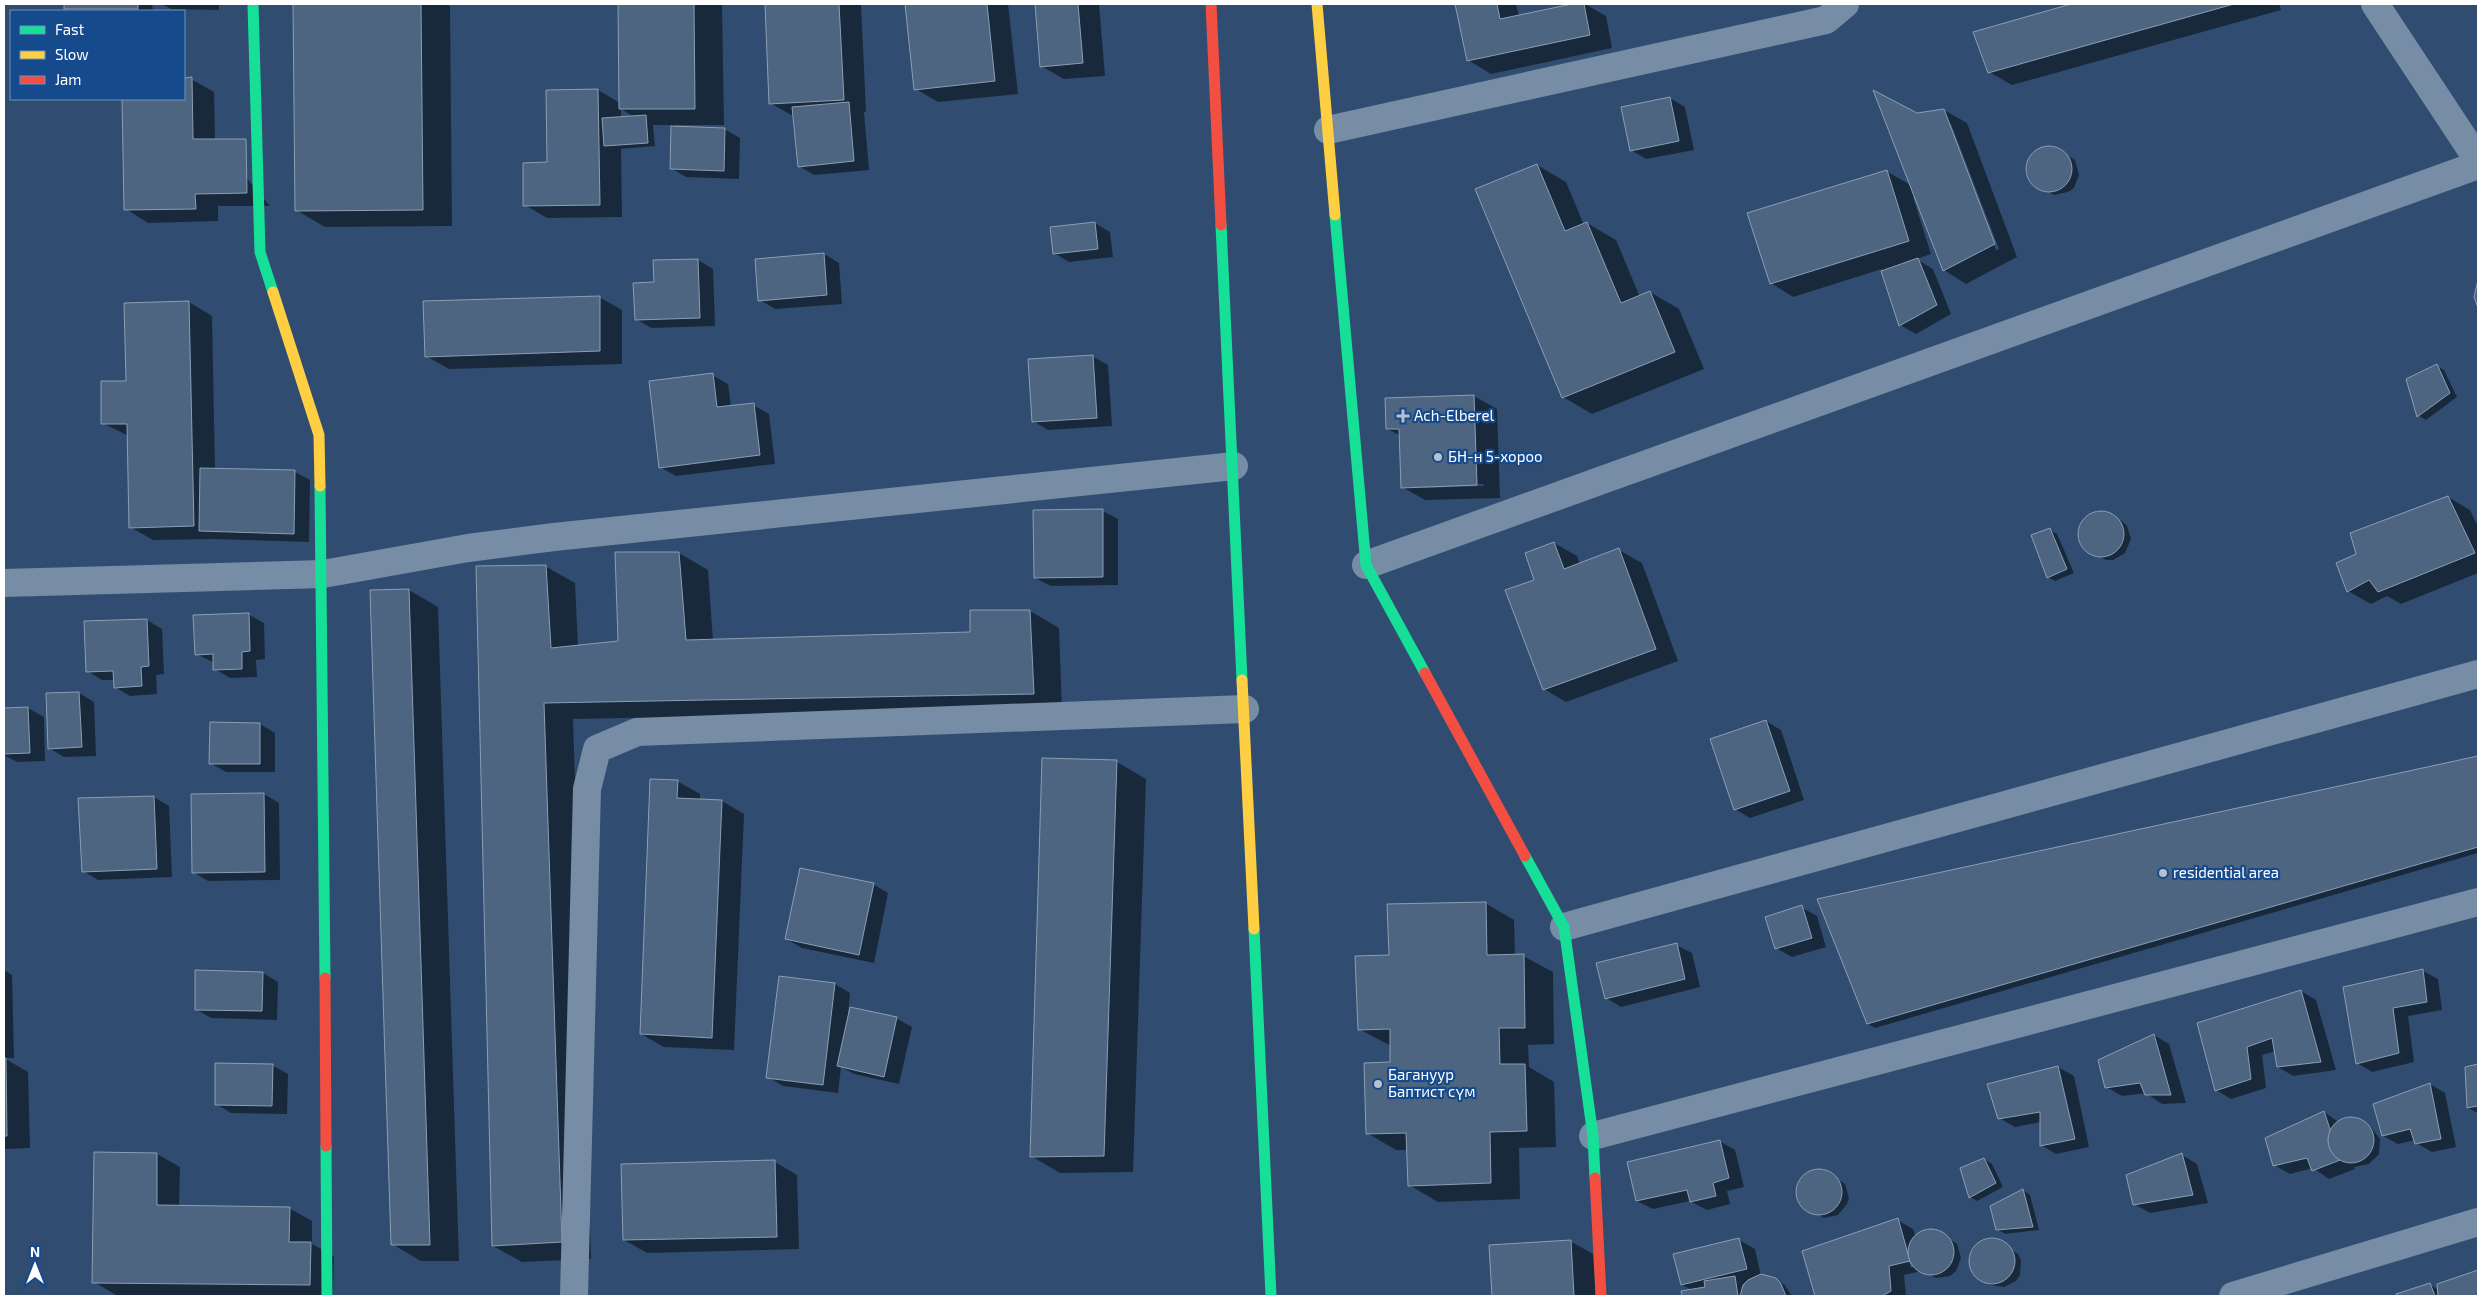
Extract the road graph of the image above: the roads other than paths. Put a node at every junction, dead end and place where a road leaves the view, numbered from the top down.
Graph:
1 (253, 4) edge
2 (1211, 4) edge
3 (1317, 4) edge
4 (1845, 4) edge
5 (2375, 4) edge
6 (1328, 130) junction
7 (2478, 160) edge
8 (2478, 165) edge
9 (1234, 466) junction
10 (1366, 565) junction
11 (324, 574) junction
12 (4, 583) edge
13 (2478, 674) edge
14 (1245, 709) junction
15 (2478, 902) edge
16 (1564, 927) junction
17 (1593, 1136) junction
18 (2478, 1222) edge
19 (327, 1296) edge
20 (574, 1296) edge
21 (1271, 1296) edge
22 (1601, 1296) edge
23 (2233, 1296) edge

1 - 11 street
2 - 9 street
3 - 6 street
4 - 6 street
5 - 7 street
6 - 10 street
8 - 10 street
9 - 11 street
9 - 14 street
10 - 16 street
11 - 12 street
11 - 19 street
13 - 16 street
14 - 20 street
14 - 21 street
15 - 17 street
16 - 17 street
17 - 22 street
18 - 23 street

